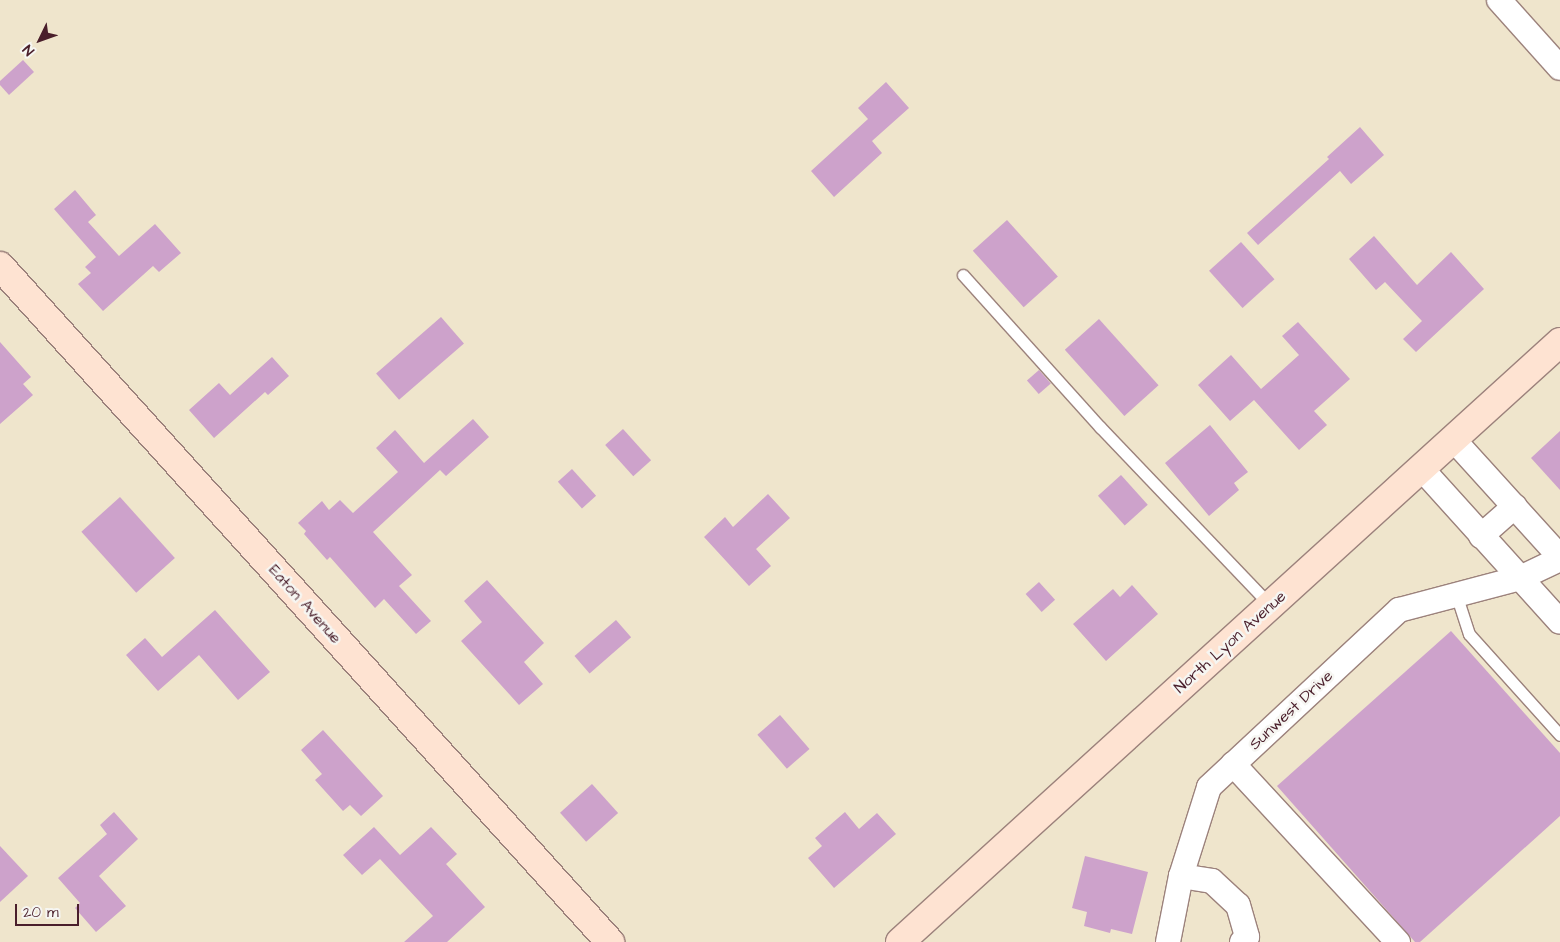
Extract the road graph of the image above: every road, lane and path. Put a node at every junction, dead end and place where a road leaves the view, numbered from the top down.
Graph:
1 (1499, 0) edge
2 (1560, 68) edge
3 (0, 266) edge
4 (964, 275) dead end
5 (1560, 342) edge
6 (1453, 439) junction
7 (1421, 468) junction
8 (1515, 506) junction
9 (1481, 536) junction
10 (1560, 558) edge
11 (1520, 578) junction
12 (1456, 594) junction
13 (1270, 605) junction
14 (1560, 622) edge
15 (1560, 735) edge
16 (1233, 764) junction
17 (1181, 876) junction
18 (610, 942) edge
19 (900, 942) edge
20 (1168, 942) edge
21 (1242, 942) edge
22 (1398, 942) edge

1 - 2 street
3 - 18 street, Eaton Avenue
4 - 13 lane
5 - 6 street, North Lyon Avenue
6 - 7 street, North Lyon Avenue
6 - 8 street, Sunwest Drive
7 - 9 street
7 - 13 street, North Lyon Avenue
8 - 9 street
8 - 10 street, Sunwest Drive
9 - 11 street
10 - 11 street, Sunwest Drive
11 - 12 street, Sunwest Drive
11 - 14 street
12 - 15 lane
12 - 16 street, Sunwest Drive
13 - 19 street, North Lyon Avenue
16 - 17 street, Sunwest Drive
16 - 22 street
17 - 20 street, Sunwest Drive
17 - 21 street

